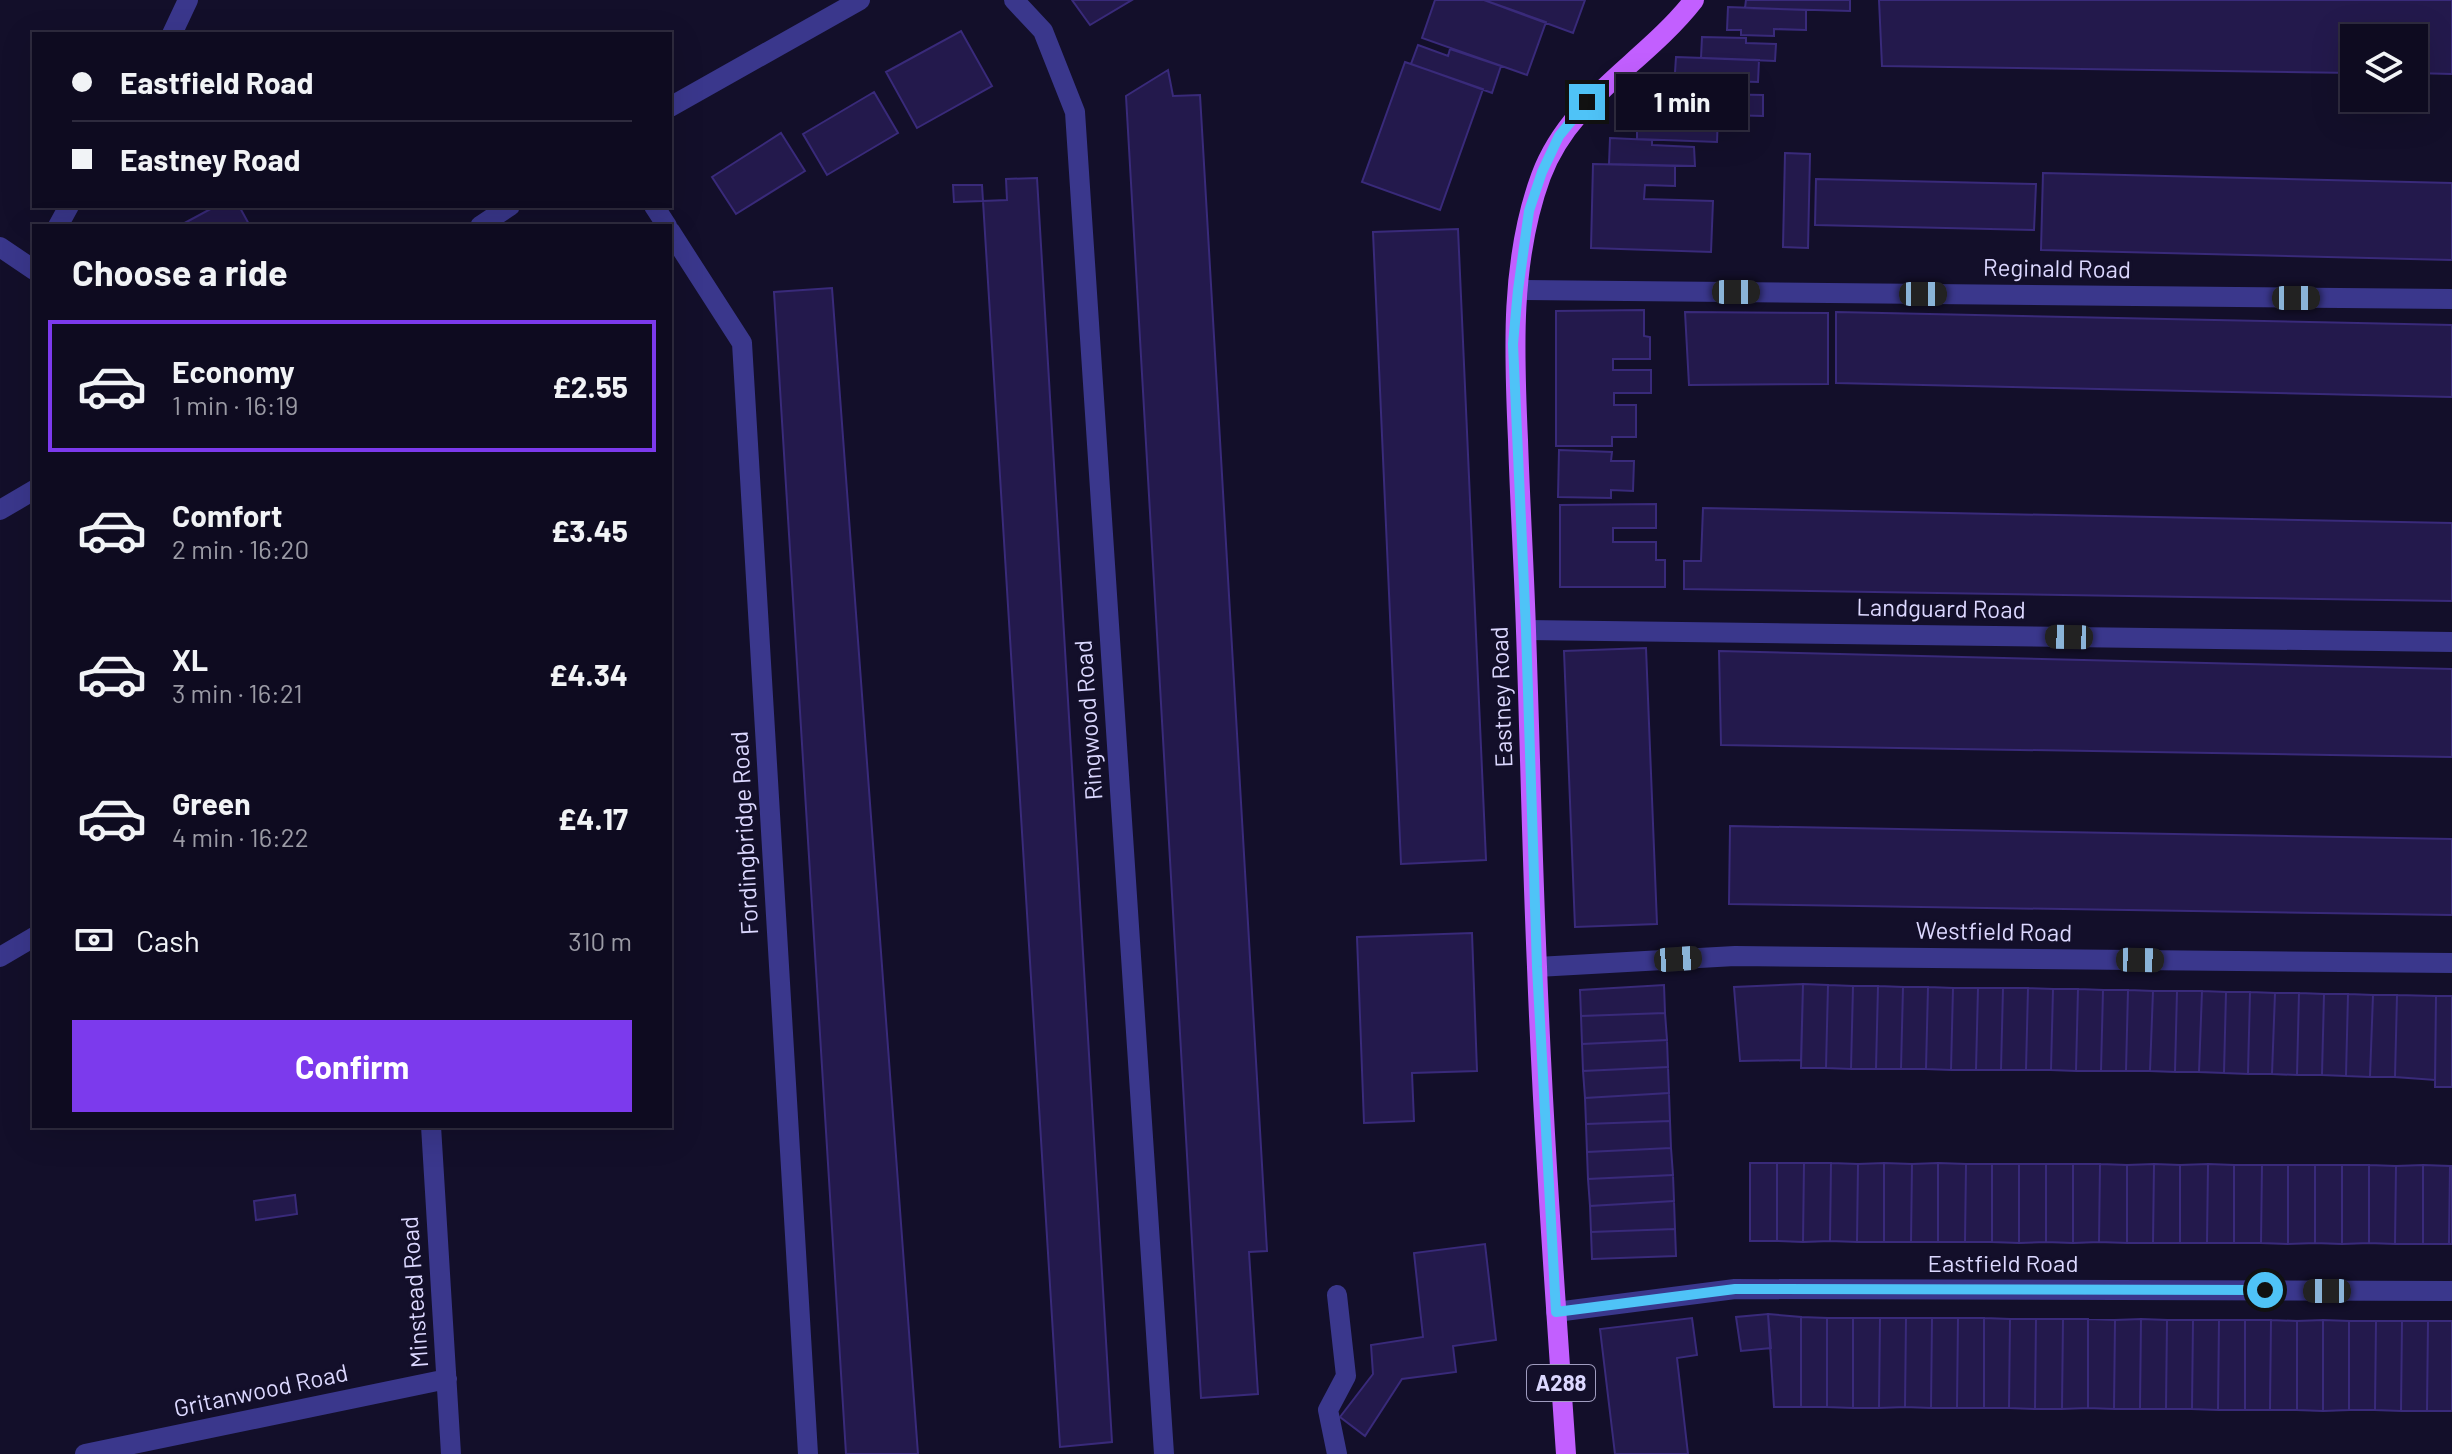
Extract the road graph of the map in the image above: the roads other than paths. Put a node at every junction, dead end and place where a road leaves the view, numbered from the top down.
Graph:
1 (188, 0) edge
2 (860, 0) edge
3 (1014, 0) edge
4 (1694, 0) edge
5 (173, 32) edge
6 (672, 106) edge
7 (507, 208) edge
8 (483, 224) edge
9 (672, 234) edge
10 (0, 247) edge
11 (32, 269) edge
12 (1518, 290) junction
13 (2452, 299) edge
14 (32, 491) edge
15 (0, 510) edge
16 (1526, 630) junction
17 (2452, 642) edge
18 (32, 938) edge
19 (0, 957) edge
20 (2452, 963) edge
21 (1537, 967) junction
22 (431, 1128) edge
23 (2452, 1291) edge
24 (1337, 1295) dead end
25 (1556, 1312) junction
26 (447, 1379) junction
27 (85, 1454) edge
28 (451, 1454) edge
29 (808, 1454) edge
30 (1164, 1454) edge
31 (1337, 1454) edge
32 (1566, 1454) edge

1 - 5 street
2 - 6 street
3 - 30 street, Ringwood Road
4 - 12 main road, Eastney Road / A288
7 - 8 street
9 - 29 street, Fordingbridge Road
10 - 11 street
12 - 13 street, Reginald Road
12 - 16 main road, Eastney Road / A288
14 - 15 street
16 - 17 street, Landguard Road
16 - 21 main road, Eastney Road / A288
18 - 19 street
20 - 21 street, Westfield Road
21 - 25 main road, Eastney Road / A288
22 - 26 street, Minstead Road
23 - 25 street, Eastfield Road
24 - 31 street
25 - 32 main road, Eastney Road / A288
26 - 27 street, Gritanwood Road
26 - 28 street, Minstead Road

